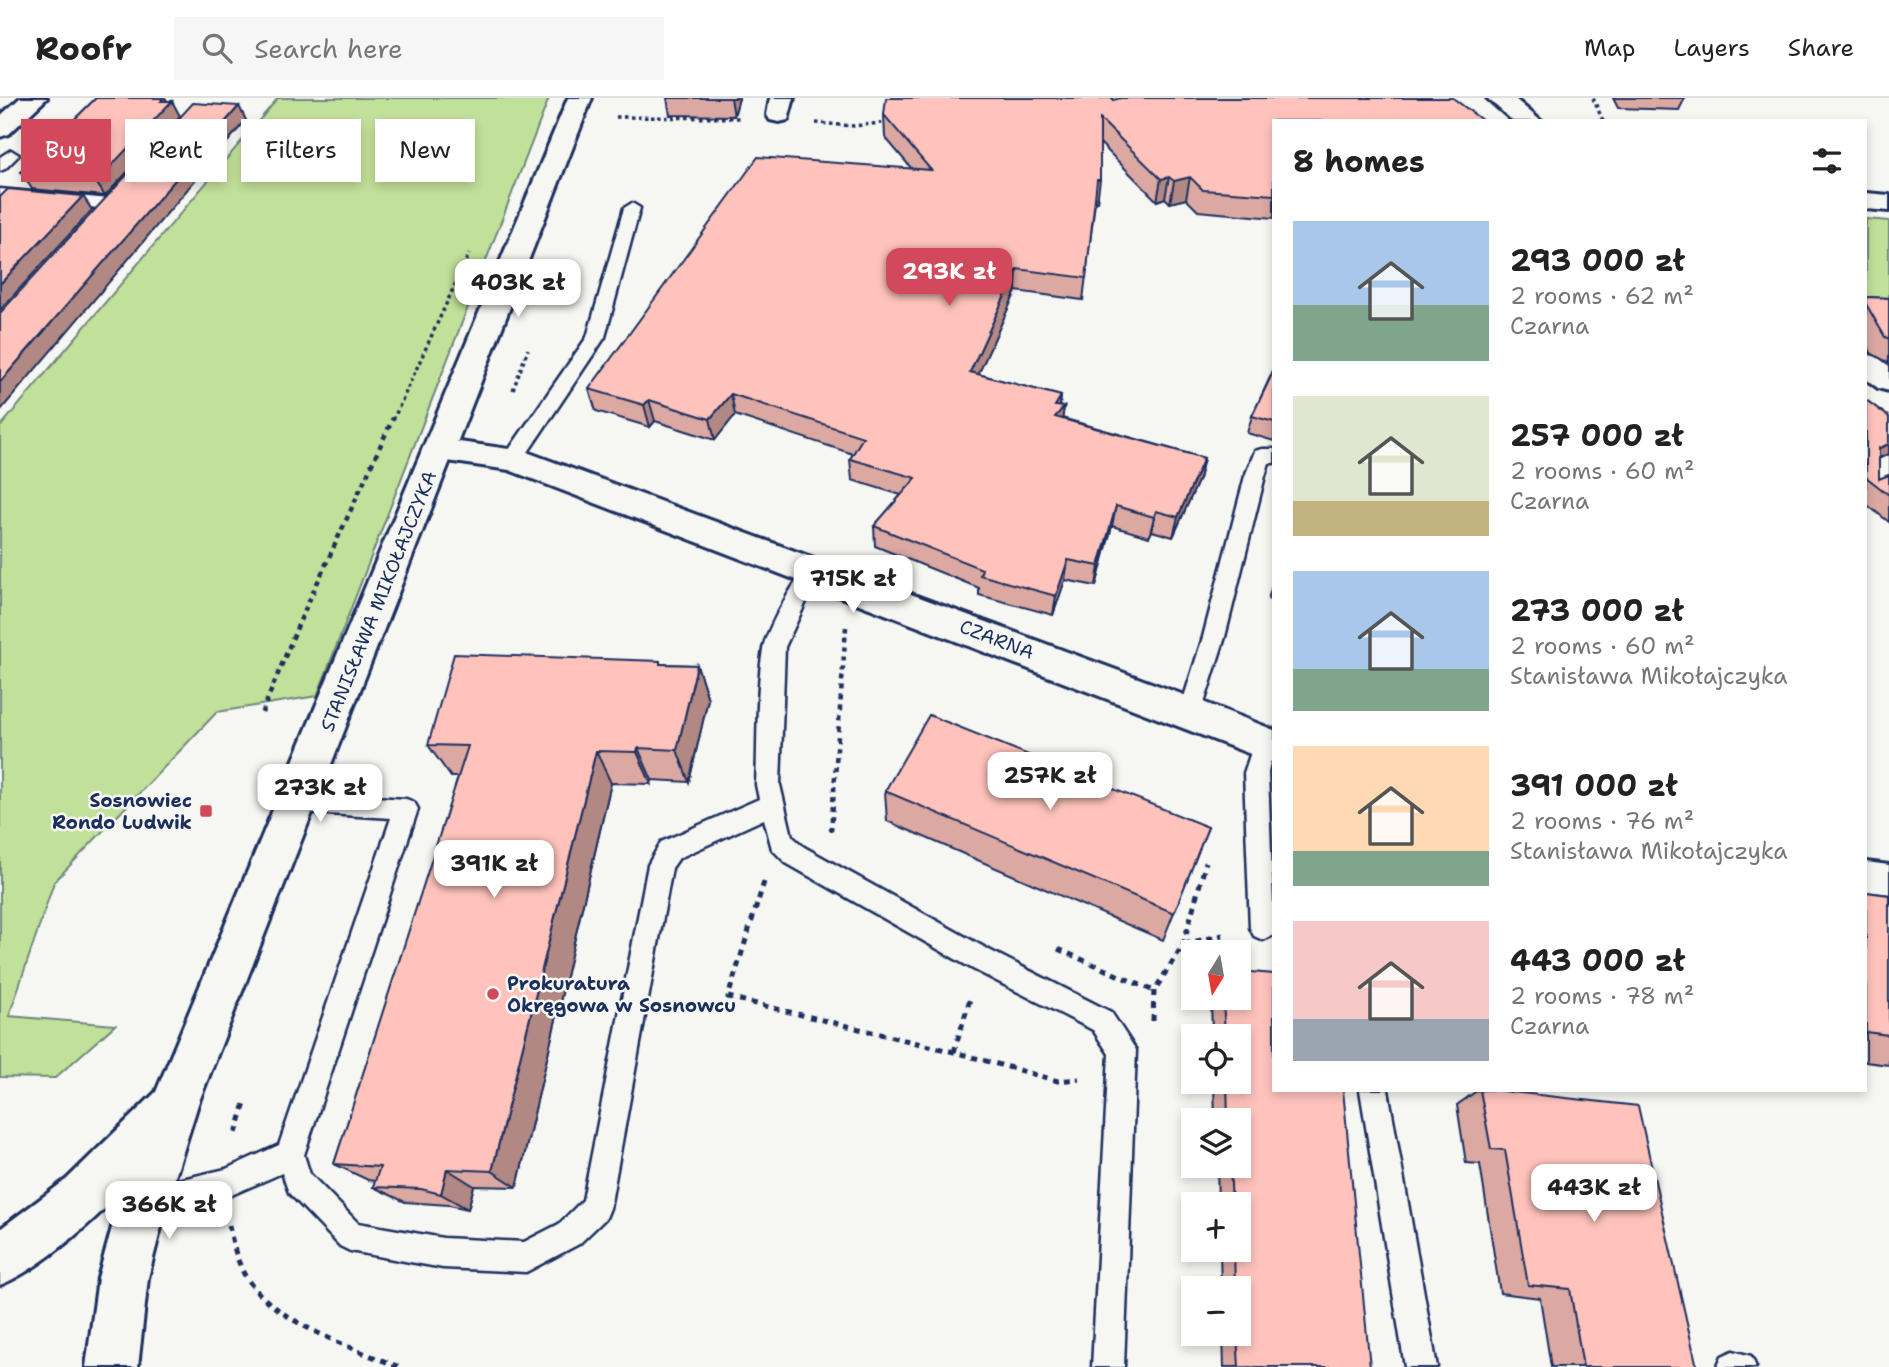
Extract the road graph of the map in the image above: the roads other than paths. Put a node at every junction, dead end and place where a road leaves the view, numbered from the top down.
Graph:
1 (35, 98) edge
2 (580, 98) edge
3 (1499, 98) edge
4 (1526, 119) edge
5 (0, 129) edge
6 (0, 194) edge
7 (1867, 201) edge
8 (1889, 203) edge
9 (632, 208) dead end
10 (92, 224) edge
11 (1867, 365) edge
12 (1889, 381) edge
13 (520, 449) junction
14 (438, 450) junction
15 (1272, 456) edge
16 (1889, 467) edge
17 (1867, 480) edge
18 (815, 571) junction
19 (1191, 713) junction
20 (1269, 745) edge
21 (296, 802) junction
22 (772, 804) junction
23 (1268, 867) edge
24 (1867, 881) edge
25 (1889, 884) edge
26 (1264, 928) dead end
27 (1374, 1092) edge
28 (175, 1104) junction
29 (290, 1155) junction
30 (144, 1200) junction
31 (0, 1260) edge
32 (112, 1367) edge
33 (1108, 1367) edge
34 (1421, 1367) edge
35 (1732, 1367) edge
36 (1740, 1367) edge

1 - 5 street
2 - 14 street, STANISŁAWA MIKOŁAJCZYKA
3 - 4 street
6 - 10 lane
7 - 8 street
9 - 13 lane
11 - 12 street
13 - 14 street, CZARNA
13 - 18 street, CZARNA
14 - 21 street, STANISŁAWA MIKOŁAJCZYKA
15 - 19 lane
16 - 17 street
18 - 19 street, CZARNA
18 - 22 lane
19 - 20 street, CZARNA
20 - 23 lane
21 - 28 street, STANISŁAWA MIKOŁAJCZYKA
21 - 29 lane
22 - 29 lane
22 - 33 lane
23 - 26 lane
24 - 25 street
27 - 34 lane
28 - 30 street, STANISŁAWA MIKOŁAJCZYKA
28 - 31 street, STANISŁAWA MIKOŁAJCZYKA
29 - 30 lane
30 - 32 street, STANISŁAWA MIKOŁAJCZYKA
35 - 36 lane

